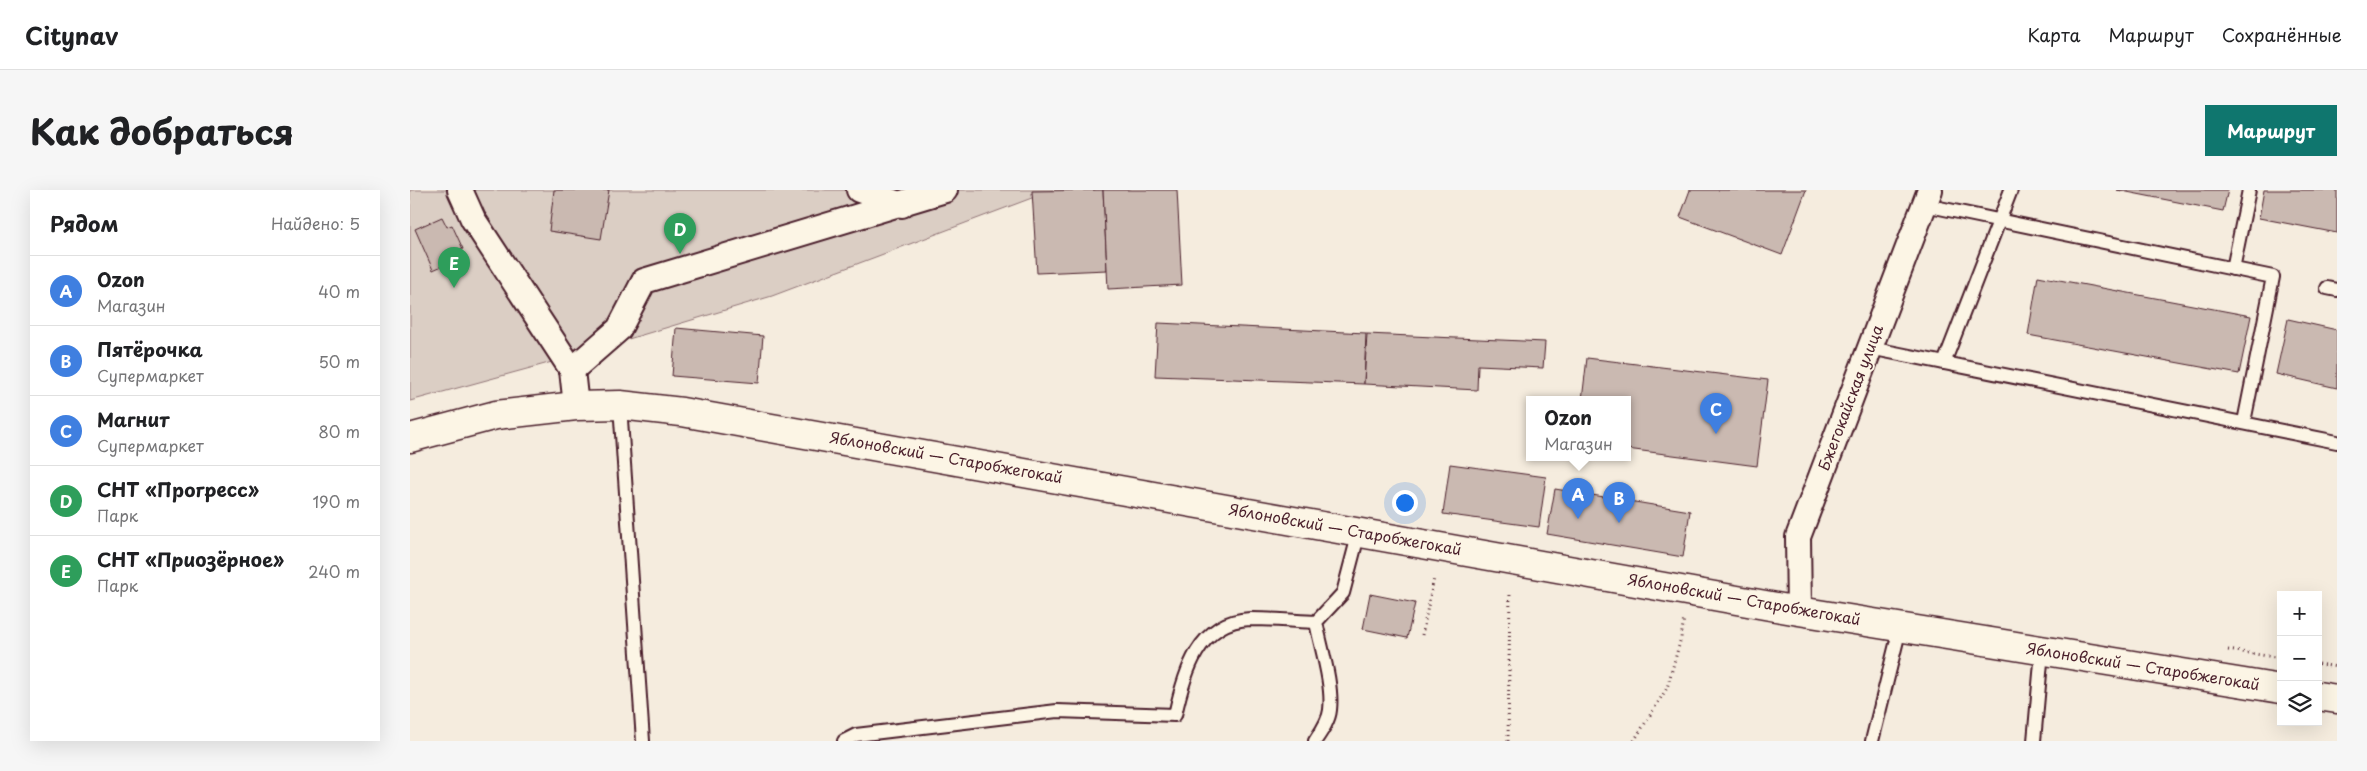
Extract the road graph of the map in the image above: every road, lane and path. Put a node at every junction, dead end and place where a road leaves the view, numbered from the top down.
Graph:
1 (460, 190) edge
2 (859, 190) edge
3 (945, 190) edge
4 (2011, 190) edge
5 (2248, 190) edge
6 (1928, 198) edge
7 (902, 204) junction
8 (1999, 221) junction
9 (2233, 269) junction
10 (1870, 348) junction
11 (1944, 363) junction
12 (572, 370) junction
13 (620, 405) junction
14 (576, 406) junction
15 (2244, 422) junction
16 (410, 438) edge
17 (2337, 442) edge
18 (1359, 532) junction
19 (1434, 578) dead end
20 (1510, 591) dead end
21 (1688, 591) junction
22 (1799, 611) junction
23 (1316, 622) junction
24 (1900, 628) junction
25 (1422, 635) dead end
26 (2042, 651) junction
27 (2322, 665) edge
28 (2337, 667) edge
29 (2277, 688) edge
30 (2322, 697) edge
31 (2337, 699) edge
32 (643, 741) edge
33 (844, 741) edge
34 (1315, 741) edge
35 (1508, 741) edge
36 (1634, 741) edge
37 (1872, 741) edge
38 (2034, 741) edge

1 - 12 street
2 - 7 street
3 - 7 street
4 - 8 lane
5 - 9 lane
6 - 8 lane
6 - 10 street, Бжегокайская улица
7 - 12 street
8 - 9 lane
8 - 11 lane
9 - 15 lane
10 - 11 lane
10 - 22 street, Бжегокайская улица
11 - 15 lane
12 - 14 street
13 - 14 street, Яблоновский — Старобжегокай
13 - 18 street, Яблоновский — Старобжегокай
13 - 32 lane
14 - 16 street, Яблоновский — Старобжегокай
15 - 17 lane
18 - 21 street, Яблоновский — Старобжегокай
18 - 23 lane
19 - 25 path
20 - 35 path
21 - 22 street, Яблоновский — Старобжегокай
21 - 36 path
22 - 24 street, Яблоновский — Старобжегокай
23 - 33 lane
23 - 34 lane
24 - 26 street, Яблоновский — Старобжегокай
24 - 37 lane
26 - 29 street, Яблоновский — Старобжегокай
26 - 38 lane
27 - 28 path
30 - 31 street

